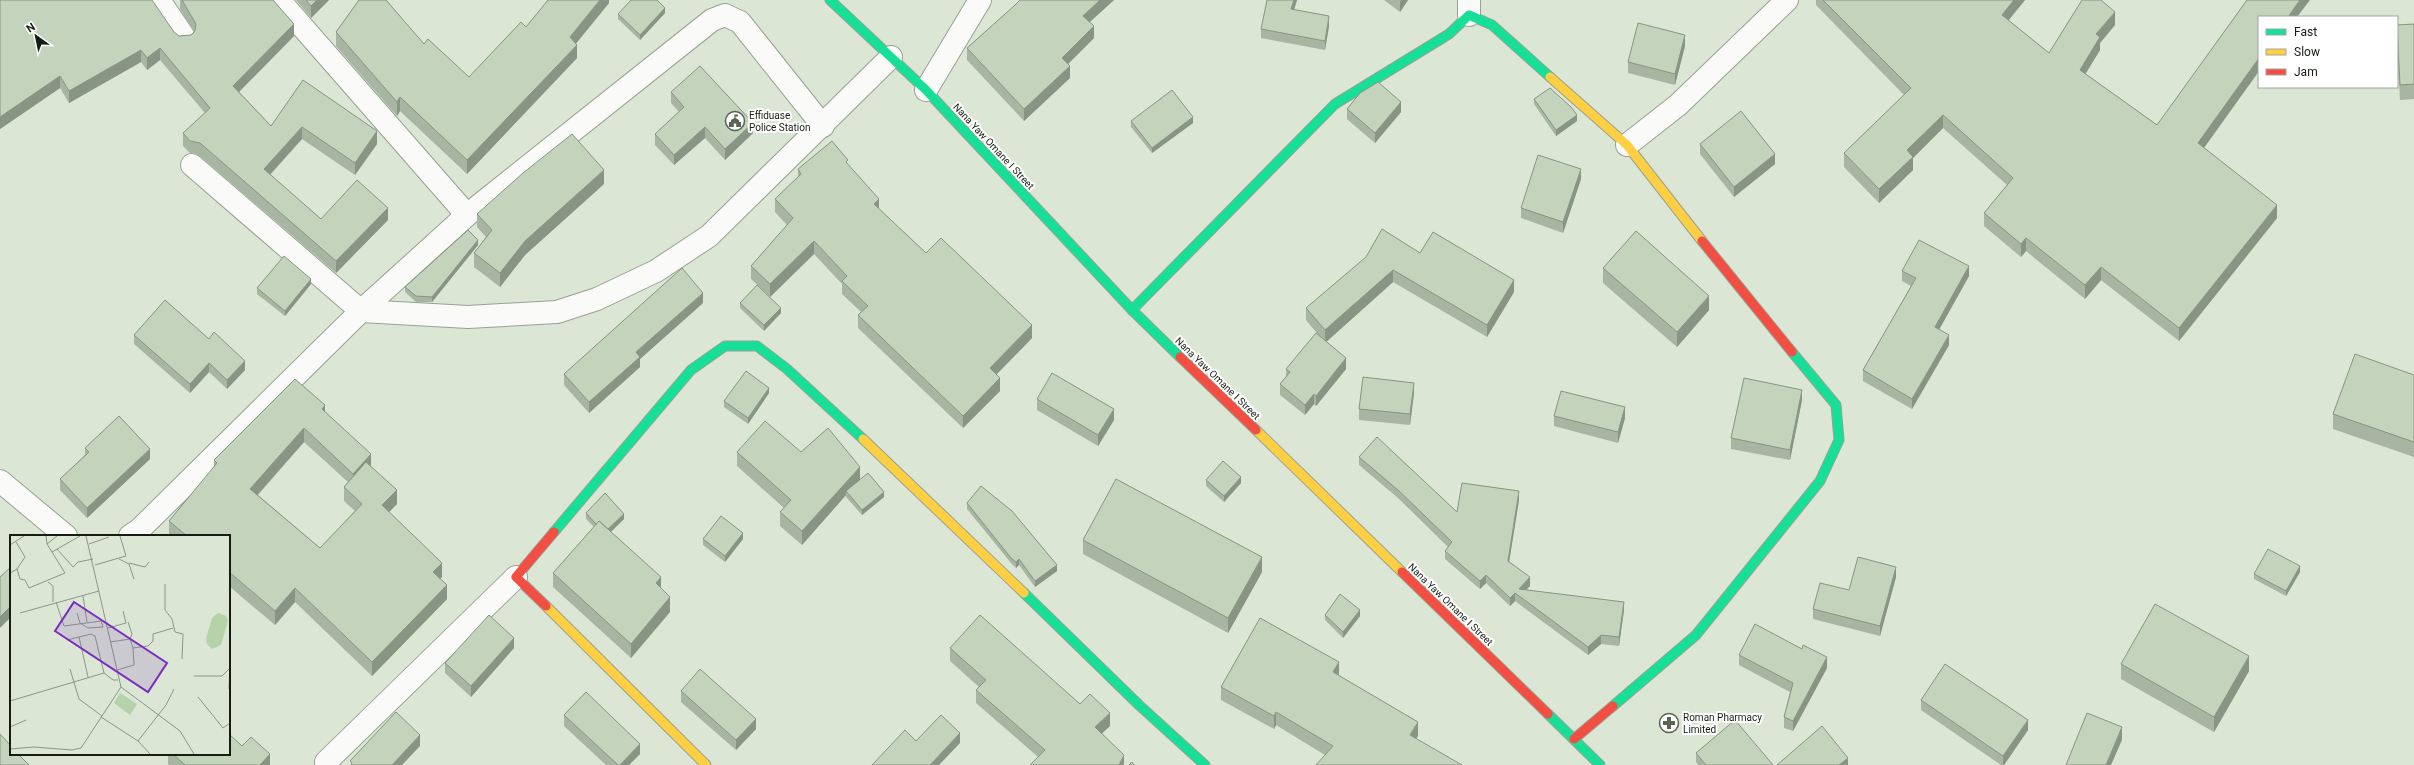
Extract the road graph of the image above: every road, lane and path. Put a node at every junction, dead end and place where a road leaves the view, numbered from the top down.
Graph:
1 (159, 0) edge
2 (279, 0) edge
3 (830, 0) edge
4 (980, 0) edge
5 (1787, 0) edge
6 (1469, 8) edge
7 (184, 37) edge
8 (891, 57) junction
9 (926, 90) junction
10 (823, 126) junction
11 (1627, 145) junction
12 (192, 165) dead end
13 (467, 214) junction
14 (361, 310) junction
15 (1132, 310) junction
16 (0, 481) edge
17 (65, 535) edge
18 (132, 535) edge
19 (516, 577) junction
20 (1574, 739) junction
21 (326, 762) dead end
22 (706, 765) edge
23 (1205, 765) edge
24 (1600, 765) edge

1 - 7 street
2 - 13 street
3 - 8 street, Nana Yaw Omane I Street
4 - 9 street
5 - 11 street
6 - 11 street
6 - 15 street
8 - 9 street, Nana Yaw Omane I Street
8 - 10 street
9 - 15 street, Nana Yaw Omane I Street
10 - 13 street
10 - 14 street
11 - 20 street
12 - 14 street
13 - 14 street
14 - 18 street
15 - 20 street, Nana Yaw Omane I Street
16 - 17 street
19 - 21 street
19 - 22 street
19 - 23 street
20 - 24 street, Nana Yaw Omane I Street

